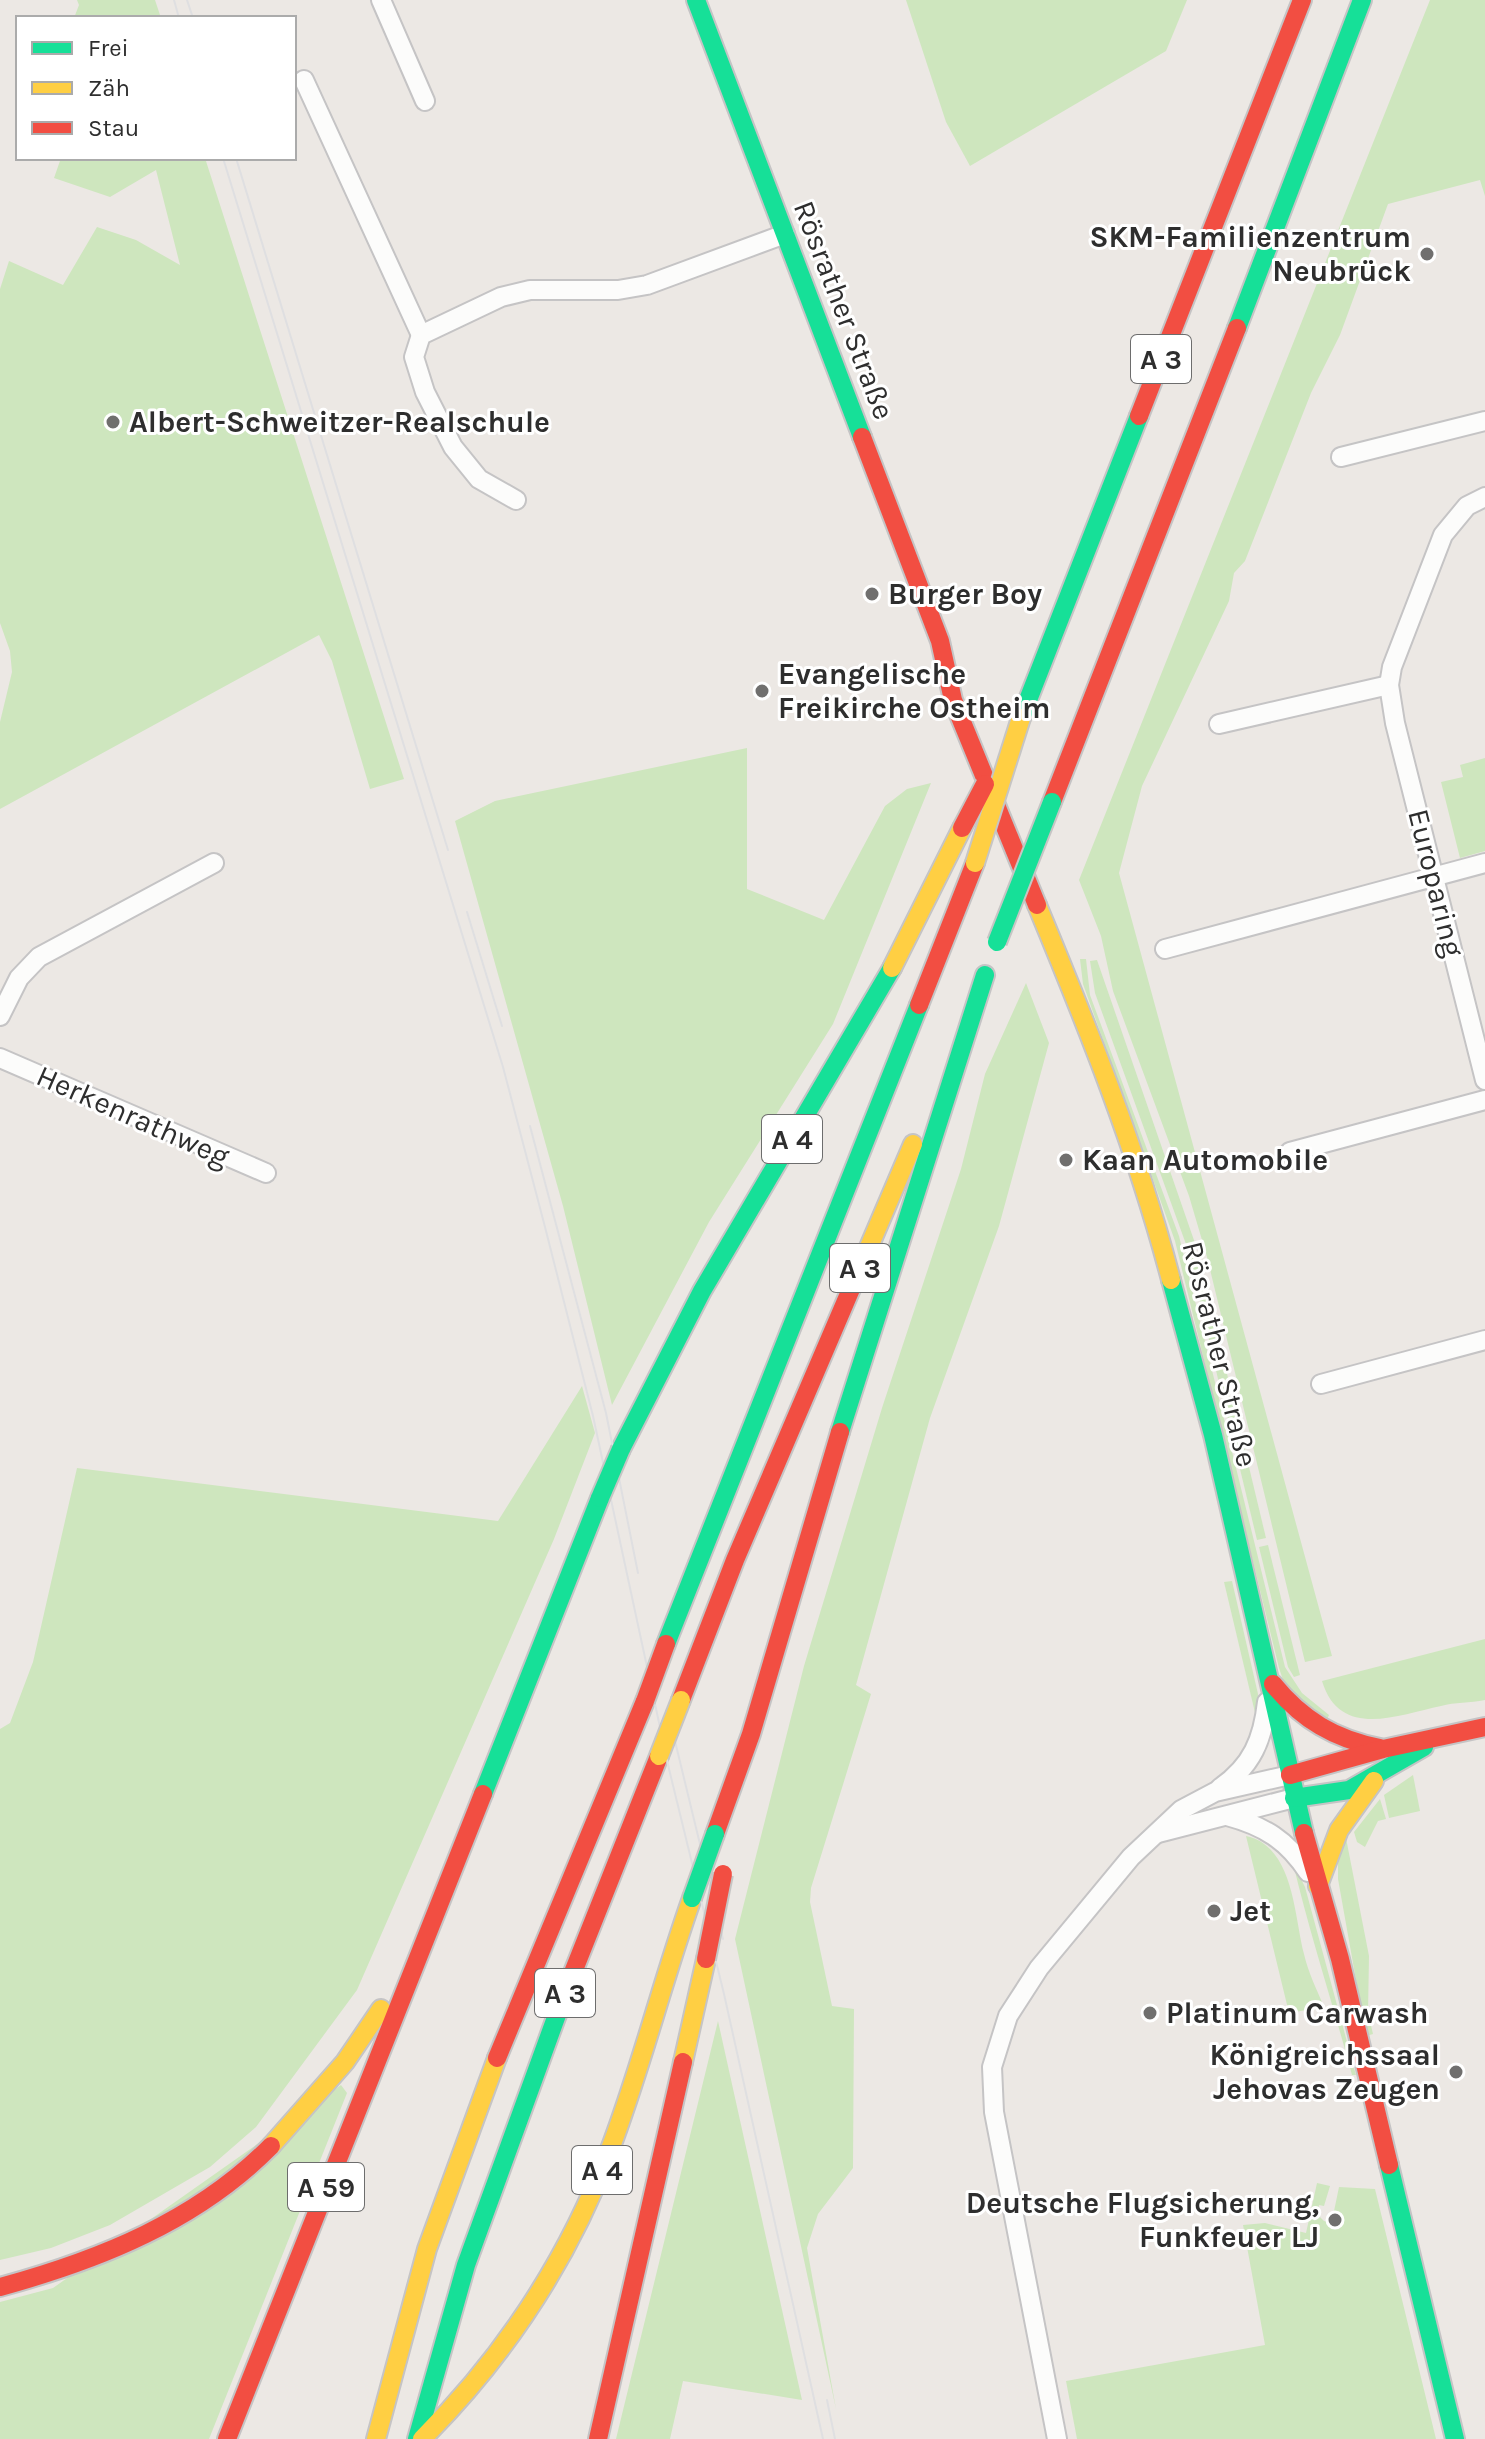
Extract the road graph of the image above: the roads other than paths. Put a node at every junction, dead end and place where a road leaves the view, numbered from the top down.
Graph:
1 (381, 0) edge
2 (696, 0) edge
3 (1302, 0) edge
4 (1362, 0) edge
5 (304, 80) dead end
6 (425, 101) dead end
7 (785, 234) junction
8 (421, 335) junction
9 (1485, 421) edge
10 (1341, 457) dead end
11 (1485, 497) edge
12 (516, 500) dead end
13 (1389, 685) junction
14 (1021, 718) junction
15 (1219, 724) dead end
16 (214, 863) dead end
17 (1485, 863) edge
18 (1435, 876) junction
19 (1165, 949) dead end
20 (985, 975) junction
21 (0, 1016) edge
22 (1479, 1026) edge
23 (0, 1058) edge
24 (1485, 1080) edge
25 (1485, 1100) edge
26 (1290, 1152) dead end
27 (266, 1173) dead end
28 (1485, 1340) edge
29 (1321, 1384) dead end
30 (1269, 1679) junction
31 (1485, 1727) edge
32 (751, 1734) junction
33 (1437, 1739) junction
34 (1383, 1749) junction
35 (1290, 1775) junction
36 (1378, 1776) junction
37 (1215, 1792) junction
38 (1294, 1798) junction
39 (1224, 1816) junction
40 (1158, 1833) junction
41 (1318, 1886) junction
42 (426, 1935) junction
43 (0, 2287) edge
44 (227, 2439) edge
45 (376, 2439) edge
46 (419, 2439) edge
47 (598, 2439) edge
48 (1057, 2439) edge
49 (1455, 2439) edge

1 - 6 street
2 - 7 main road, Rösrather Straße
3 - 14 main road, A 3
4 - 20 main road, A 3, bridge
5 - 8 street
7 - 8 street
7 - 30 main road, Rösrather Straße
8 - 12 street
9 - 10 street
11 - 13 street, Europaring
13 - 15 street
13 - 18 street, Europaring
14 - 42 main road, A 4, bridge
14 - 45 main road, A 3, bridge
16 - 21 street
17 - 18 street
18 - 19 street
18 - 22 street, Europaring
20 - 32 main road, A 4
20 - 46 main road, A 3, bridge
22 - 24 street, Europaring
23 - 27 street, Herkenrathweg
25 - 26 street
28 - 29 street
30 - 34 main road
30 - 35 main road, Rösrather Straße
30 - 37 street, Rösrather Straße
31 - 33 main road
32 - 46 main road, A 4, bridge
32 - 47 main road, bridge
33 - 34 main road
33 - 36 main road
34 - 35 main road
35 - 37 street
35 - 38 main road, Rösrather Straße
36 - 38 main road
36 - 41 main road
37 - 40 street
38 - 39 street
38 - 41 main road, Rösrather Straße
39 - 40 street
39 - 41 street
40 - 48 street
41 - 49 main road, Rösrather Straße
42 - 43 main road, A 4
42 - 44 main road, A 59

